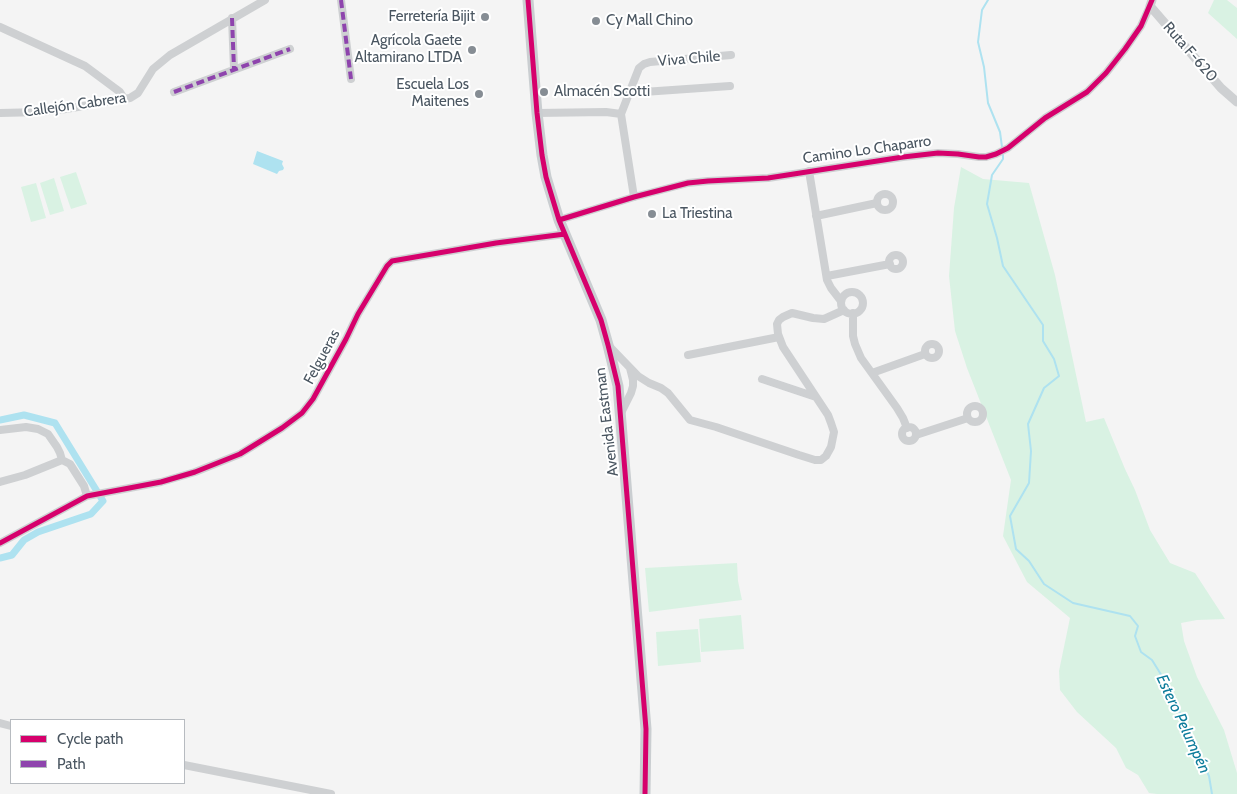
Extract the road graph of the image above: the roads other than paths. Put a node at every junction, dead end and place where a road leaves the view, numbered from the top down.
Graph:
1 (265, 0) edge
2 (341, 0) edge
3 (528, 0) edge
4 (1151, 3) edge
5 (232, 18) junction
6 (0, 27) edge
7 (290, 49) dead end
8 (731, 55) dead end
9 (234, 70) junction
10 (351, 79) dead end
11 (730, 86) dead end
12 (174, 92) dead end
13 (629, 93) junction
14 (125, 100) junction
15 (1237, 102) edge
16 (0, 112) edge
17 (537, 113) junction
18 (621, 114) junction
19 (809, 171) junction
20 (634, 198) junction
21 (877, 204) dead end
22 (816, 216) junction
23 (559, 220) junction
24 (565, 234) junction
25 (890, 264) dead end
26 (826, 276) junction
27 (841, 301) junction
28 (844, 310) junction
29 (853, 313) junction
30 (779, 337) junction
31 (608, 345) junction
32 (925, 354) dead end
33 (688, 355) dead end
34 (629, 366) junction
35 (872, 373) junction
36 (762, 379) dead end
37 (649, 383) junction
38 (631, 393) junction
39 (816, 397) junction
40 (621, 415) junction
41 (968, 418) dead end
42 (0, 430) edge
43 (62, 460) junction
44 (0, 482) edge
45 (89, 495) junction
46 (0, 543) edge
47 (185, 766) edge
48 (331, 794) edge
49 (645, 794) edge

1 - 5 street, Callejón Cabrera
2 - 10 street
3 - 17 main road, Avenida Eastman
4 - 15 street, Ruta F-620
4 - 19 street, Camino Lo Chaparro
5 - 9 street
5 - 14 street, Callejón Cabrera
6 - 14 street
7 - 9 street
8 - 13 street, Viva Chile
9 - 12 street
11 - 13 street
13 - 18 street, Viva Chile
14 - 16 street, Callejón Cabrera
17 - 18 street
17 - 23 main road, Avenida Eastman
18 - 20 street, Viva Chile
19 - 20 street, Camino Lo Chaparro
19 - 22 street
20 - 23 street, Camino Lo Chaparro
21 - 22 street
22 - 26 street
23 - 24 main road, Avenida Eastman
24 - 31 main road, Avenida Eastman
24 - 45 street, Felgueras
25 - 26 street
26 - 27 street
27 - 28 street
27 - 29 street
28 - 29 street
28 - 30 street
29 - 35 street
30 - 33 street
30 - 39 street
31 - 34 street
31 - 40 main road, Avenida Eastman
32 - 35 street
34 - 37 street
34 - 38 street
35 - 41 street
36 - 39 street
37 - 38 street
37 - 39 street
38 - 40 street
40 - 49 main road, Avenida Eastman
42 - 43 street
43 - 44 street
43 - 45 street
45 - 46 street, Felgueras
47 - 48 street

